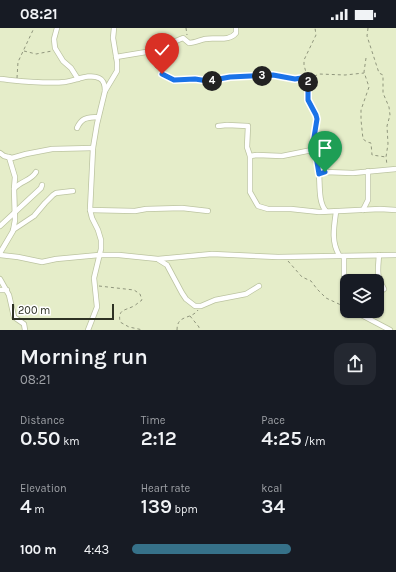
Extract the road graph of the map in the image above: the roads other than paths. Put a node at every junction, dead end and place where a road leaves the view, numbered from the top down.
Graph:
1 (57, 28) edge
2 (114, 28) edge
3 (236, 28) edge
4 (116, 57) junction
5 (0, 79) edge
6 (78, 79) junction
7 (105, 91) junction
8 (98, 118) junction
9 (218, 126) dead end
10 (77, 128) dead end
11 (93, 148) junction
12 (0, 153) edge
13 (250, 156) junction
14 (9, 157) junction
15 (396, 169) edge
16 (368, 171) junction
17 (36, 172) dead end
18 (319, 174) junction
19 (42, 185) dead end
20 (14, 189) junction
21 (73, 191) dead end
22 (90, 210) junction
23 (363, 210) junction
24 (396, 210) edge
25 (208, 211) dead end
26 (326, 211) junction
27 (336, 212) junction
28 (14, 213) junction
29 (0, 226) edge
30 (13, 230) junction
31 (0, 254) edge
32 (99, 255) junction
33 (379, 255) junction
34 (396, 255) edge
35 (341, 256) junction
36 (158, 260) junction
37 (343, 274) edge
38 (378, 274) edge
39 (0, 279) edge
40 (259, 286) dead end
41 (0, 290) edge
42 (7, 290) junction
43 (367, 318) edge
44 (25, 330) edge
45 (88, 330) edge
46 (390, 330) edge

1 - 6 street
2 - 4 street
3 - 4 street
4 - 7 street
5 - 6 street
6 - 7 street
7 - 8 street
8 - 10 street
8 - 11 street
9 - 13 street
11 - 14 street
11 - 22 street
12 - 14 street
13 - 18 street
13 - 26 street
14 - 20 street
15 - 16 street
16 - 18 street
16 - 23 street
17 - 20 street
18 - 26 street
19 - 28 street
20 - 28 street
21 - 30 street
22 - 25 street
22 - 32 street
23 - 24 street
23 - 27 street
26 - 27 street
27 - 35 street
28 - 29 street
28 - 30 street
30 - 31 street
31 - 32 street
32 - 36 street
32 - 45 street
33 - 34 street
33 - 35 street
33 - 38 street
35 - 36 street
35 - 37 street
36 - 40 street
39 - 42 street
41 - 42 street
42 - 44 street
43 - 46 street

